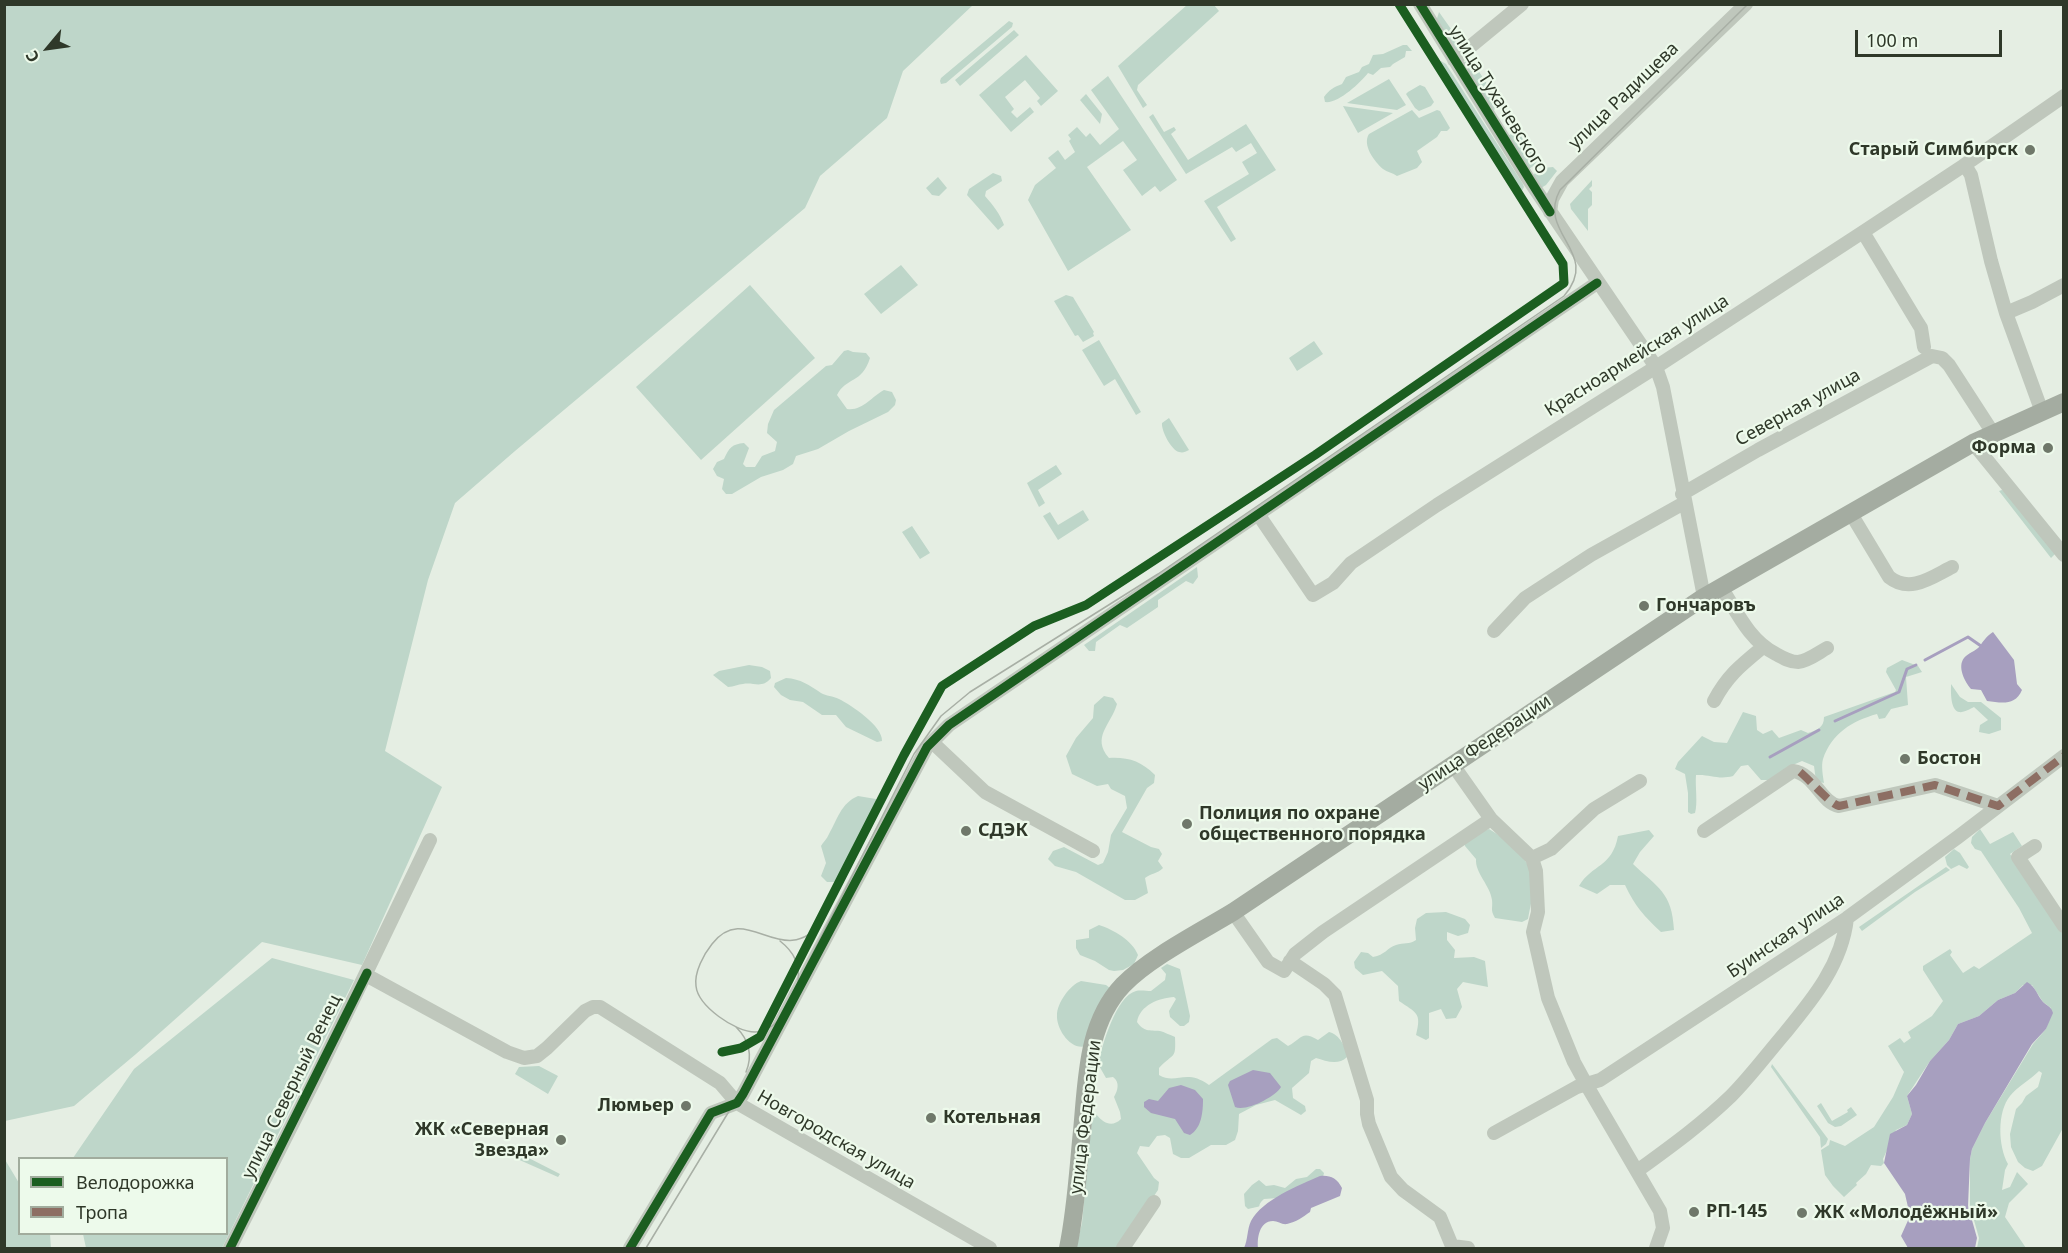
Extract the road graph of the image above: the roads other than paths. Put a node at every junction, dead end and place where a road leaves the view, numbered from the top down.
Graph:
1 (1420, 4) edge
2 (1522, 4) edge
3 (1746, 4) edge
4 (1454, 60) junction
5 (2064, 96) edge
6 (1965, 165) junction
7 (1550, 212) junction
8 (1863, 232) junction
9 (1597, 283) junction
10 (2064, 285) edge
11 (2006, 314) junction
12 (1928, 351) junction
13 (1656, 367) junction
14 (2064, 402) edge
15 (2042, 412) junction
16 (1993, 433) junction
17 (1973, 443) junction
18 (1683, 498) junction
19 (1850, 512) junction
20 (1258, 514) junction
21 (2064, 555) edge
22 (1952, 567) dead end
23 (1721, 587) junction
24 (1704, 597) junction
25 (1494, 632) dead end
26 (1763, 647) junction
27 (1827, 648) dead end
28 (1714, 701) dead end
29 (932, 742) junction
30 (2064, 756) edge
31 (1453, 765) junction
32 (1640, 781) dead end
33 (1998, 806) junction
34 (1491, 819) junction
35 (1704, 831) dead end
36 (430, 840) dead end
37 (2035, 846) dead end
38 (1093, 851) dead end
39 (1532, 858) junction
40 (1233, 912) junction
41 (1847, 918) junction
42 (2064, 926) edge
43 (1290, 961) junction
44 (366, 975) junction
45 (1586, 1084) junction
46 (737, 1103) junction
47 (1494, 1133) dead end
48 (1637, 1171) junction
49 (1154, 1202) dead end
50 (230, 1248) edge
51 (630, 1248) edge
52 (990, 1248) edge
53 (1068, 1248) edge
54 (1123, 1248) edge
55 (1468, 1248) edge
56 (1656, 1248) edge

1 - 4 street, улица Тухачевского
2 - 4 street, улица Тухачевского
3 - 7 street, улица Радищева
4 - 7 street, улица Тухачевского
5 - 6 street, Красноармейская улица
6 - 8 street, Красноармейская улица
6 - 11 street
7 - 9 street
8 - 12 street
8 - 13 street, Красноармейская улица
9 - 13 street
9 - 20 street
10 - 11 street
11 - 15 street
12 - 16 street
12 - 18 street, Северная улица
13 - 18 street
13 - 20 street, Красноармейская улица
14 - 15 main road, улица Федерации
15 - 16 main road, улица Федерации
16 - 17 main road, улица Федерации
17 - 19 main road, улица Федерации
17 - 21 street
18 - 24 street
18 - 25 street, Северная улица
19 - 22 street
19 - 23 main road, улица Федерации
20 - 29 street
23 - 24 main road, улица Федерации
23 - 26 street
24 - 31 main road, улица Федерации
26 - 27 street
26 - 28 street
29 - 38 street
29 - 46 street
30 - 33 street, Буинская улица
31 - 34 street
31 - 40 main road, улица Федерации
32 - 39 street
33 - 35 street
33 - 41 street, Буинская улица
34 - 39 street
34 - 43 street
36 - 44 street, улица Северный Венец
37 - 42 street
39 - 45 street
40 - 43 street
40 - 53 main road, улица Федерации
41 - 45 street, Буинская улица
41 - 48 street
43 - 55 street
44 - 46 street, Новгородская улица
44 - 50 street, улица Северный Венец
45 - 47 street, Буинская улица
45 - 48 street
46 - 51 street
46 - 52 street, Новгородская улица
48 - 56 street
49 - 54 street

